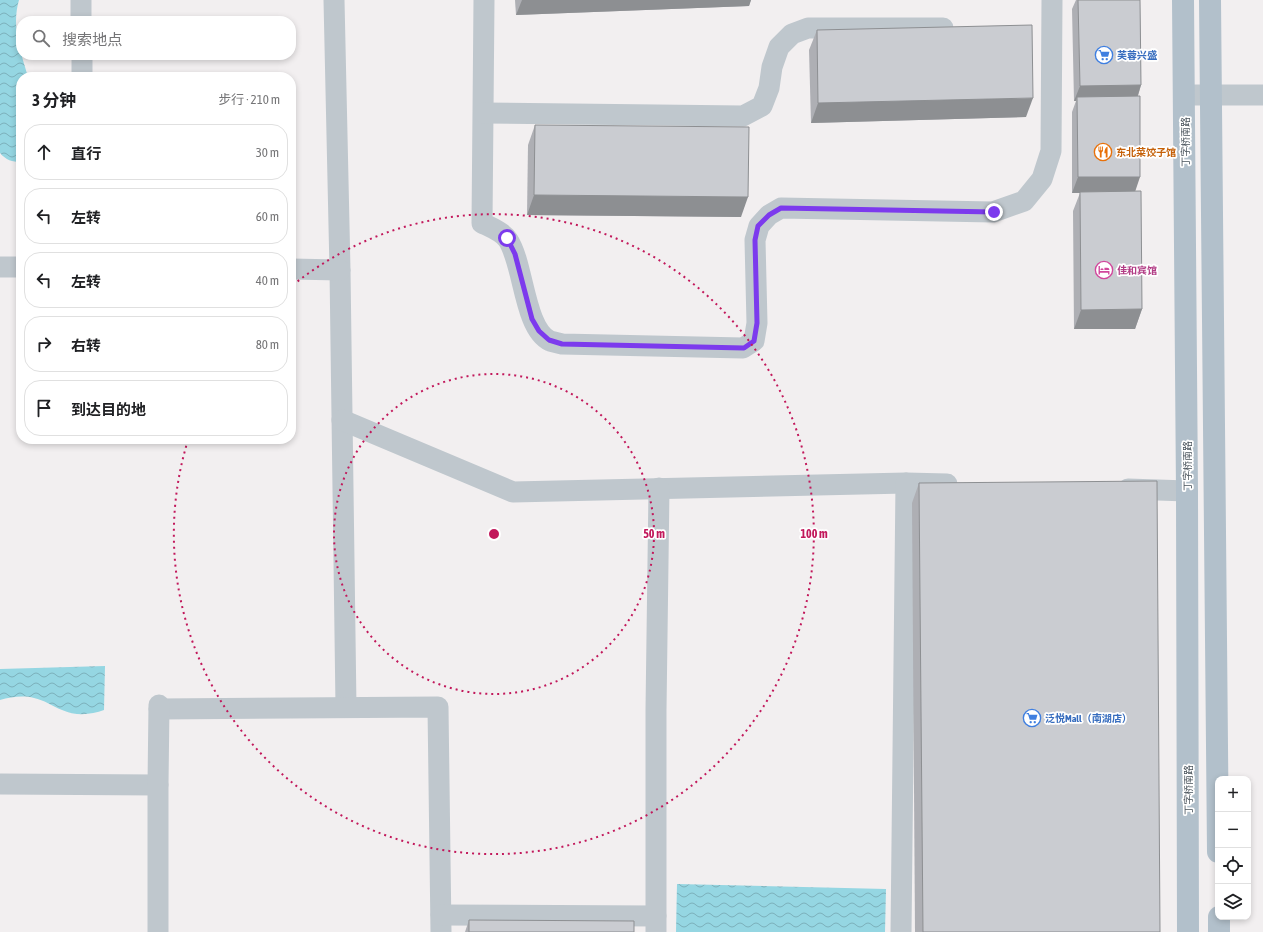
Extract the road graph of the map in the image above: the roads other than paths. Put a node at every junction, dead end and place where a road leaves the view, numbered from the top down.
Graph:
1 (81, 0) edge
2 (334, 0) edge
3 (484, 0) edge
4 (1052, 0) edge
5 (1183, 0) edge
6 (1210, 0) edge
7 (81, 16) edge
8 (965, 28) edge
9 (82, 60) edge
10 (82, 72) edge
11 (1184, 95) junction
12 (1210, 95) junction
13 (1263, 95) edge
14 (484, 113) junction
15 (0, 267) edge
16 (16, 268) edge
17 (296, 269) edge
18 (340, 270) junction
19 (342, 420) junction
20 (906, 483) junction
21 (968, 485) edge
22 (659, 488) junction
23 (1109, 488) edge
24 (1188, 491) junction
25 (346, 706) junction
26 (0, 784) edge
27 (158, 785) junction
28 (1218, 848) edge
29 (1219, 920) edge
30 (441, 923) edge
31 (656, 924) edge
32 (158, 932) edge
33 (902, 932) edge
34 (1188, 932) edge
35 (1219, 932) edge

1 - 7 street
2 - 18 street
3 - 14 street
4 - 14 street
5 - 11 main road, 丁字桥南路
6 - 12 main road
8 - 14 street
9 - 10 street
11 - 12 street
11 - 24 main road, 丁字桥南路
12 - 13 street
12 - 28 main road
15 - 16 street
17 - 18 street
18 - 19 street
19 - 22 street
19 - 25 street
20 - 21 street
20 - 22 street
20 - 33 street
22 - 31 street
23 - 24 street
24 - 34 main road, 丁字桥南路
25 - 27 street
25 - 30 street
26 - 27 street
27 - 32 street
29 - 35 main road
30 - 31 street

